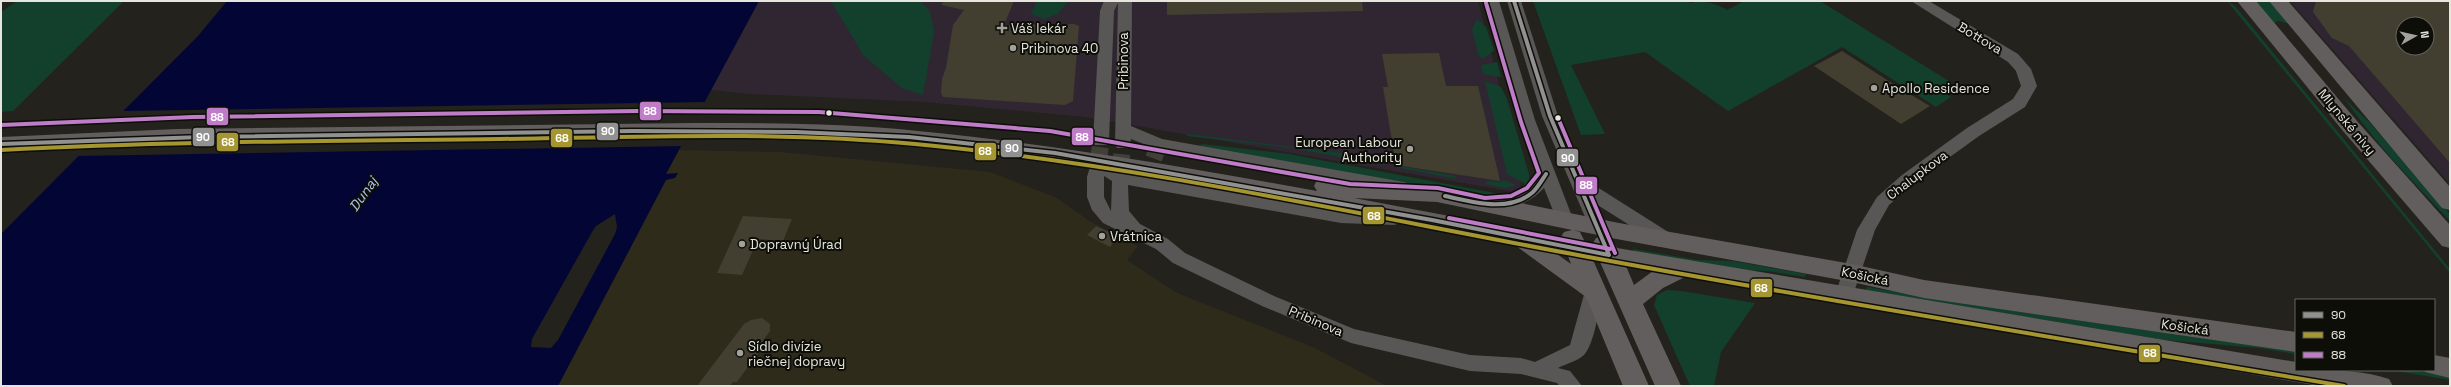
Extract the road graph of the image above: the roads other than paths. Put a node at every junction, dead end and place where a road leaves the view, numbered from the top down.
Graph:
1 (1111, 1) edge
2 (1125, 1) edge
3 (1492, 1) edge
4 (1514, 1) edge
5 (1918, 1) edge
6 (2246, 1) edge
7 (2278, 1) edge
8 (2029, 86) joint
9 (1, 131) edge
10 (1124, 137) joint
11 (1101, 141) tunnel mouth
12 (1, 144) edge
13 (1176, 166) junction
14 (1546, 174) junction
15 (1120, 175) junction
16 (1578, 182) junction
17 (1437, 194) junction
18 (2450, 202) edge
19 (1485, 204) junction
20 (1564, 219) junction
21 (1432, 220) junction
22 (1597, 226) junction
23 (1134, 229) junction
24 (1521, 238) junction
25 (1668, 240) junction
26 (2450, 240) edge
27 (1576, 249) junction
28 (1609, 255) junction
29 (1686, 268) junction
30 (1852, 272) junction
31 (1594, 291) junction
32 (1844, 295) junction
33 (1630, 302) junction
34 (2295, 342) edge
35 (2435, 366) edge
36 (2450, 368) edge
37 (1536, 370) junction
38 (1572, 386) edge
39 (1636, 386) edge
40 (1668, 386) edge
41 (2380, 386) edge

1 - 11 street, Pribinova
2 - 10 street, Pribinova
3 - 14 street
4 - 16 street
5 - 8 street, Bottova
6 - 26 main road, Mlynské nivy
7 - 18 main road, Mlynské nivy
8 - 30 street, Chalupkova
9 - 13 main road
10 - 17 street, Košická
12 - 13 main road
13 - 17 main road, Košická
13 - 21 main road, Košická
14 - 19 street
14 - 20 street
15 - 21 street, Košická
15 - 23 street, Pribinova
15 - 23 street
16 - 22 street
16 - 25 street
17 - 19 main road, Košická
19 - 20 main road, Košická
20 - 22 main road, Košická
20 - 27 main road
21 - 24 main road, Košická
22 - 25 main road, Košická
22 - 28 main road
23 - 37 street, Pribinova
24 - 27 main road, Košická
24 - 31 main road
25 - 30 main road, Košická
27 - 28 main road, Košická
27 - 31 main road
28 - 29 main road, Košická
28 - 33 main road
29 - 32 main road, Košická
29 - 33 main road
30 - 32 street, Chalupkova
30 - 34 main road, Košická
31 - 37 street
31 - 39 main road
32 - 41 main road, Košická
33 - 40 main road
35 - 36 main road
37 - 38 street, Pribinova

